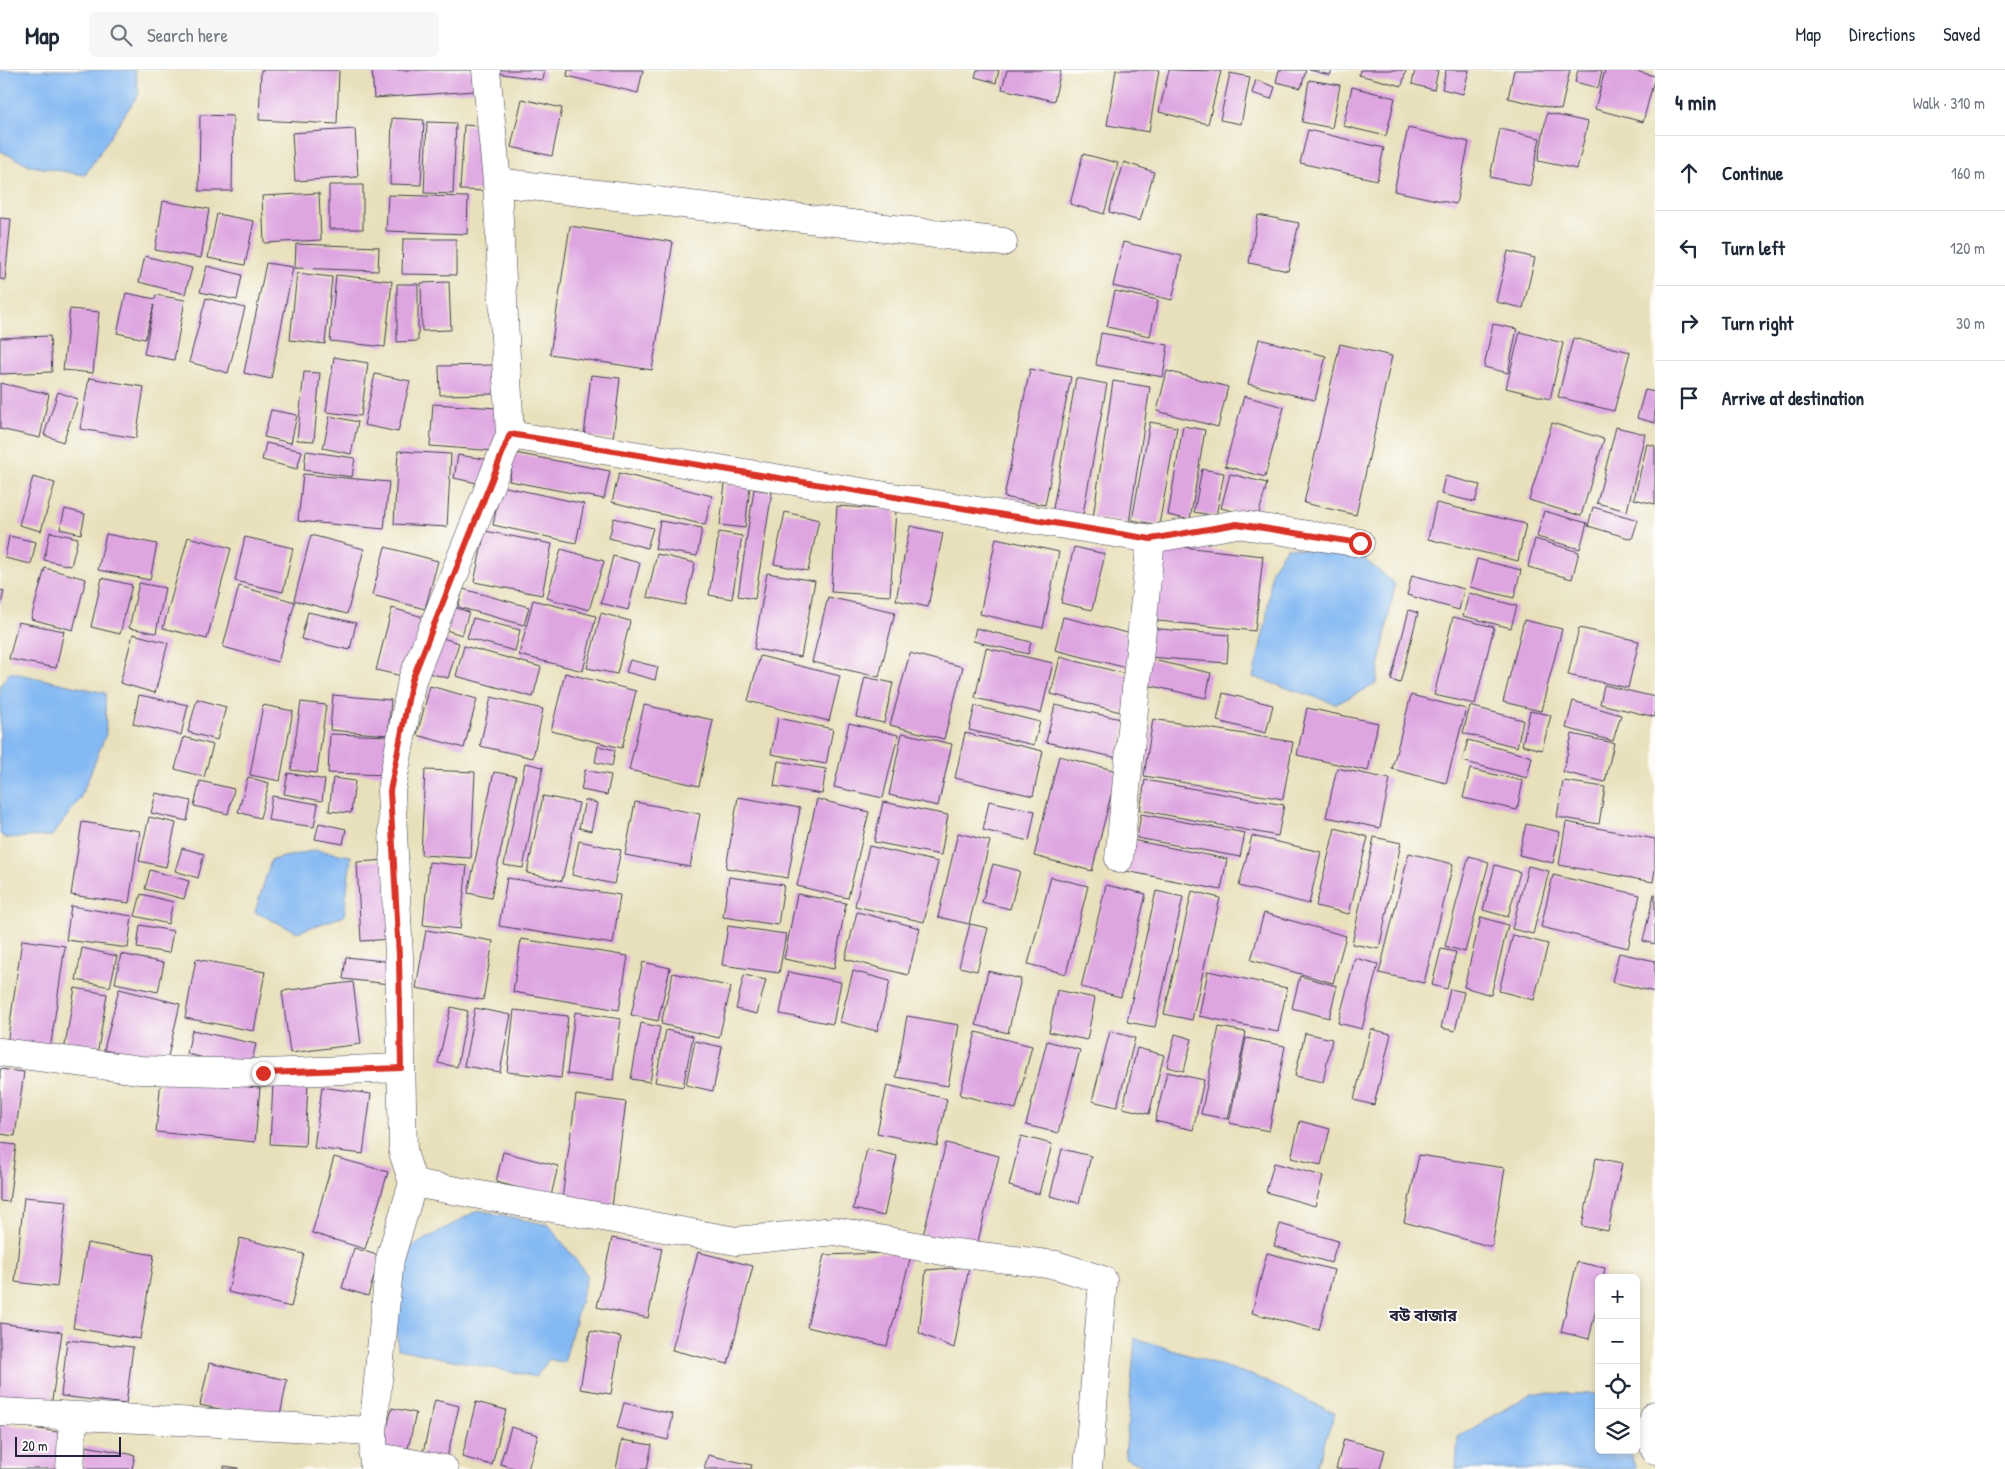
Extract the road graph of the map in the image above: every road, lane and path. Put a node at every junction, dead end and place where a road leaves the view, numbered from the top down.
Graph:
1 (486, 70) edge
2 (496, 182) junction
3 (1004, 242) dead end
4 (510, 434) junction
5 (1151, 539) junction
6 (1360, 543) dead end
7 (1119, 859) dead end
8 (0, 1052) edge
9 (401, 1068) junction
10 (413, 1183) junction
11 (0, 1412) edge
12 (1655, 1415) edge
13 (73, 1417) junction
14 (1655, 1450) edge
15 (373, 1452) edge
16 (70, 1469) edge
17 (444, 1469) edge
18 (1088, 1469) edge

1 - 2 street
2 - 3 street
2 - 4 street
4 - 5 street
4 - 9 street
5 - 6 street
5 - 7 street
8 - 9 street
9 - 10 street
10 - 15 street
10 - 18 street
11 - 13 street
12 - 14 street
13 - 15 street
13 - 16 street
15 - 17 street

